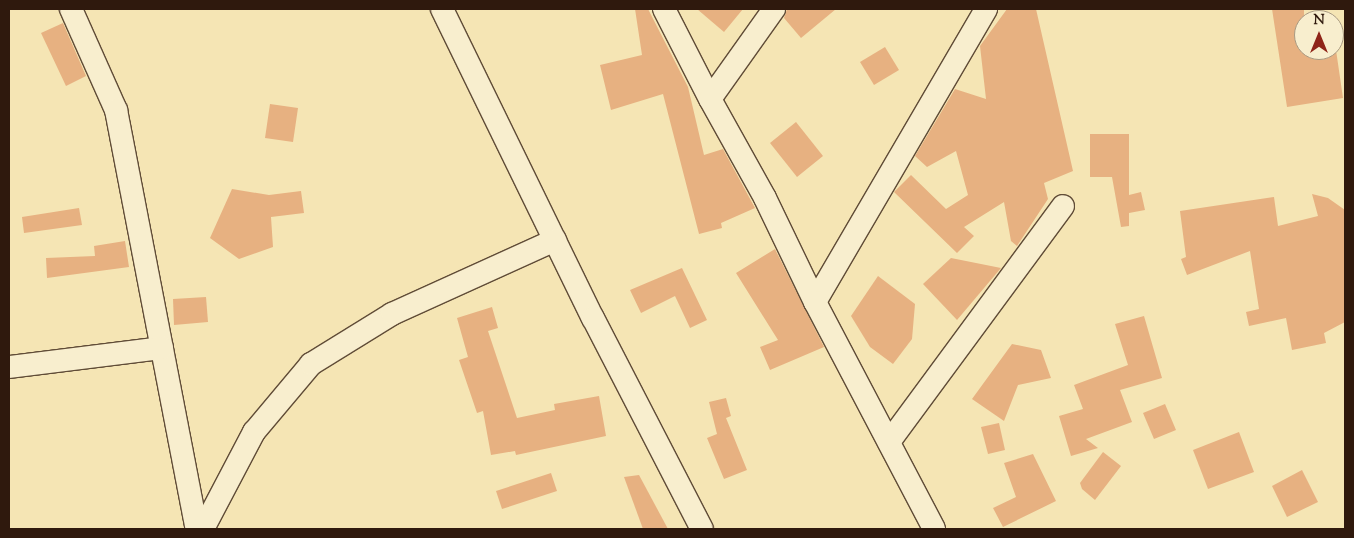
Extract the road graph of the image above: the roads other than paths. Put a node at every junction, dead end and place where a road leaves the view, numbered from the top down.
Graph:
1 (71, 9) edge
2 (442, 9) edge
3 (664, 9) edge
4 (774, 9) edge
5 (986, 9) edge
6 (710, 99) junction
7 (1063, 206) dead end
8 (555, 240) junction
9 (815, 302) junction
10 (162, 348) junction
11 (9, 367) edge
12 (889, 442) junction
13 (197, 529) edge
14 (203, 529) edge
15 (702, 529) edge
16 (934, 529) edge

1 - 10 street
2 - 8 street
3 - 6 street
4 - 6 street
5 - 9 street
6 - 9 street
7 - 12 street
8 - 14 street
8 - 15 street
9 - 12 street
10 - 11 street
10 - 13 street
12 - 16 street

